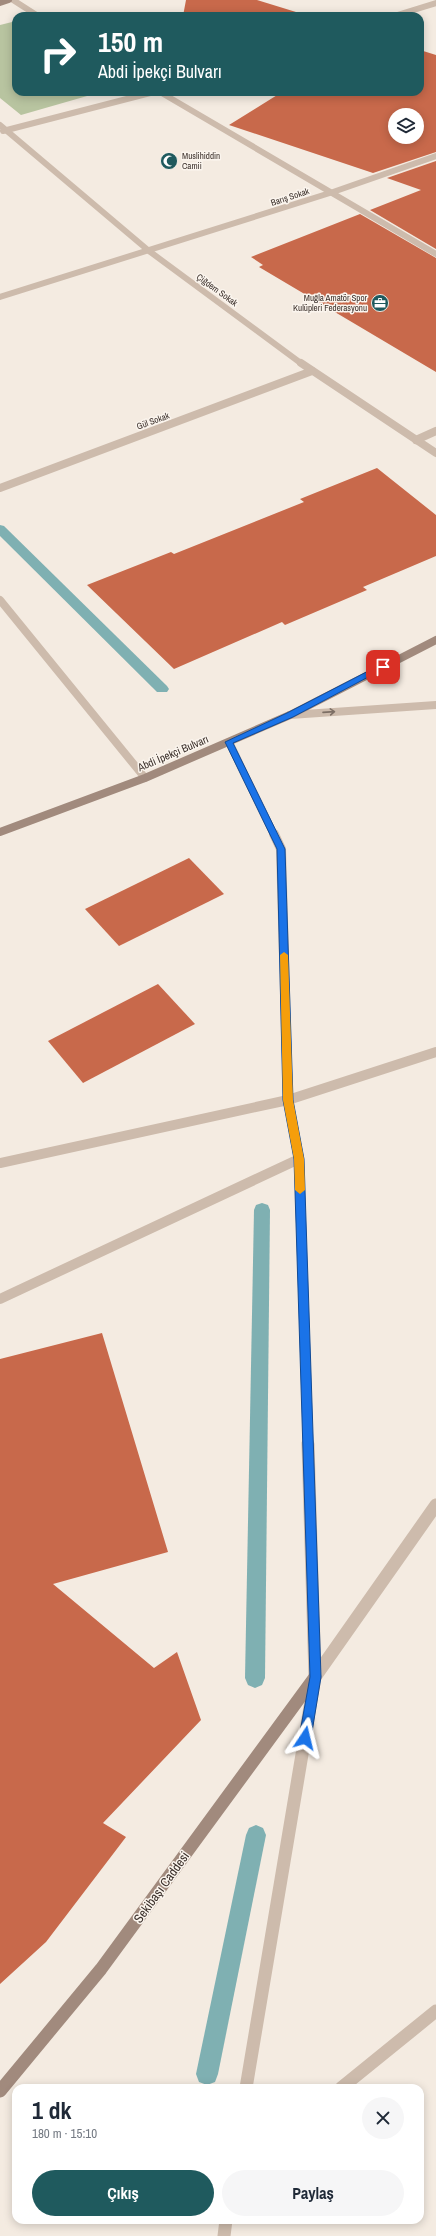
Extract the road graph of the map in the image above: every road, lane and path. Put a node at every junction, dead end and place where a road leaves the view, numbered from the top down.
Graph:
1 (9, 0) edge
2 (13, 0) edge
3 (436, 2) edge
4 (0, 3) edge
5 (32, 12) edge
6 (406, 12) edge
7 (139, 96) edge
8 (167, 96) edge
9 (0, 125) edge
10 (4, 131) edge
11 (436, 156) edge
12 (333, 192) junction
13 (148, 251) junction
14 (436, 254) edge
15 (0, 297) edge
16 (312, 372) junction
17 (436, 431) edge
18 (416, 440) junction
19 (436, 453) edge
20 (0, 488) edge
21 (0, 600) edge
22 (436, 640) edge
23 (436, 706) edge
24 (290, 715) junction
25 (229, 742) junction
26 (145, 778) junction
27 (0, 832) edge
28 (436, 1052) edge
29 (288, 1100) junction
30 (299, 1159) junction
31 (0, 1163) edge
32 (0, 1299) edge
33 (436, 1506) edge
34 (315, 1677) junction
35 (436, 2011) edge
36 (247, 2084) edge
37 (346, 2084) edge
38 (0, 2091) edge
39 (226, 2224) edge
40 (224, 2236) edge

1 - 4 main road
2 - 5 street
3 - 6 street
7 - 10 street
8 - 12 street
9 - 10 street, Çiğdem Sokak
10 - 13 street, Çiğdem Sokak
11 - 12 street, Barış Sokak
12 - 13 street, Barış Sokak
12 - 14 street
13 - 15 street, Barış Sokak
13 - 16 street, Çiğdem Sokak
16 - 18 street, Çiğdem Sokak
16 - 20 street, Gül Sokak
17 - 18 street
18 - 19 street, Çiğdem Sokak
21 - 26 street
22 - 24 main road, Abdi İpekçi Bulvarı
24 -> 23 street
24 - 25 main road, Abdi İpekçi Bulvarı
25 - 26 main road, Abdi İpekçi Bulvarı
25 - 29 street
26 - 27 main road, Abdi İpekçi Bulvarı
28 - 29 street
29 - 30 street
29 - 31 street
30 - 32 street
30 - 34 street
33 - 34 street
34 - 36 street
34 - 38 main road, Sekibaşı Caddesi
35 - 37 street
39 - 40 street

